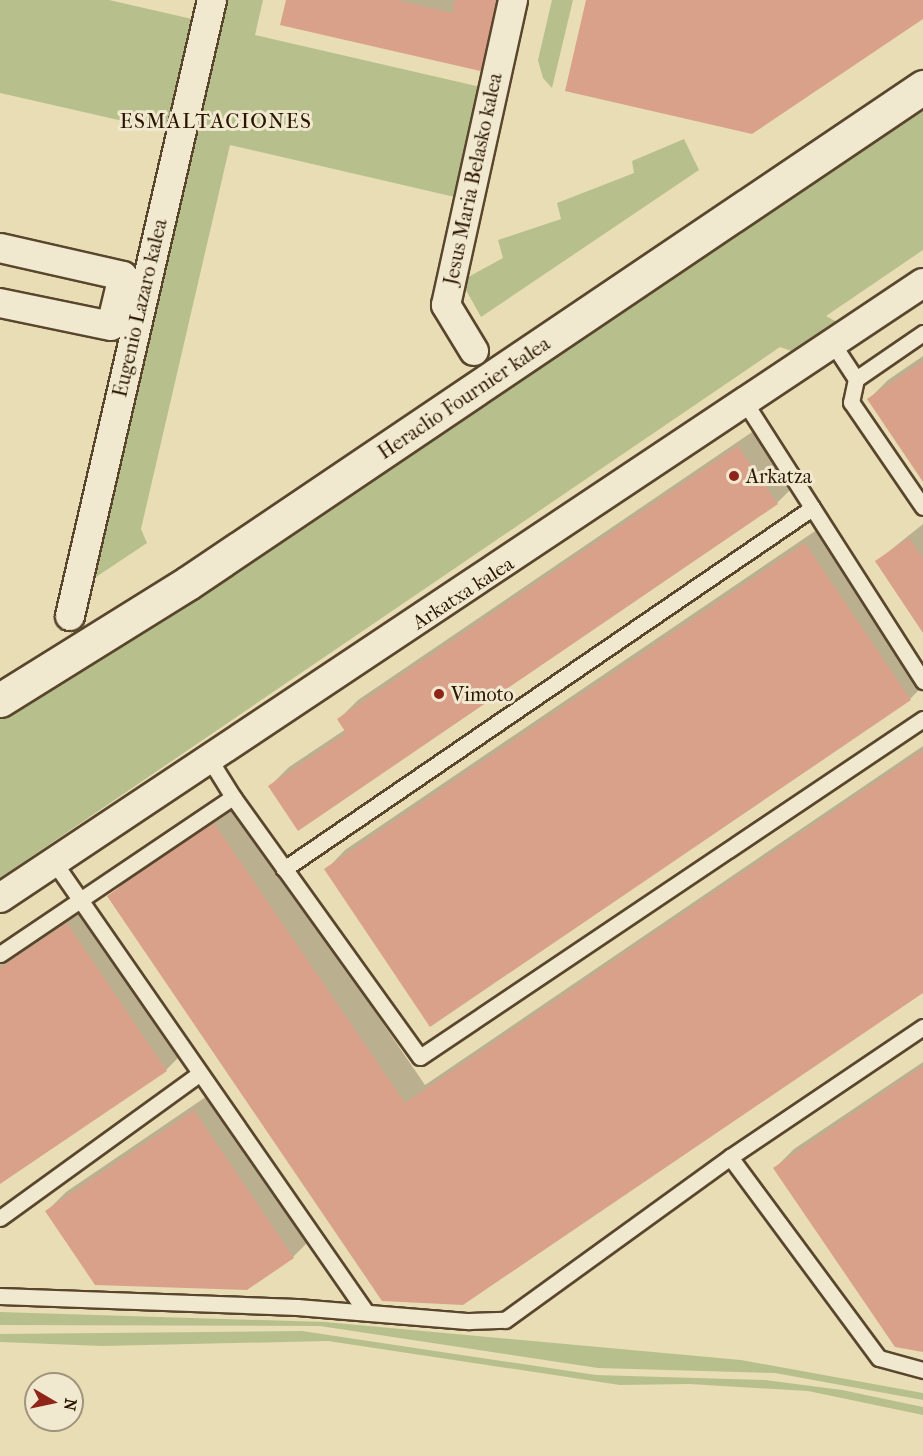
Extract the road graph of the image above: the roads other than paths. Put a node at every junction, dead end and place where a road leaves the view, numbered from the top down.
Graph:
1 (212, 0) edge
2 (513, 0) edge
3 (923, 87) edge
4 (0, 248) edge
5 (923, 283) edge
6 (0, 303) edge
7 (923, 333) edge
8 (833, 345) junction
9 (474, 351) dead end
10 (856, 379) junction
11 (746, 404) junction
12 (923, 507) edge
13 (812, 508) junction
14 (70, 616) dead end
15 (923, 681) edge
16 (0, 700) edge
17 (923, 719) edge
18 (210, 760) junction
19 (233, 797) junction
20 (54, 862) junction
21 (284, 869) junction
22 (0, 898) edge
23 (80, 901) junction
24 (0, 954) edge
25 (923, 1027) edge
26 (199, 1074) junction
27 (730, 1157) junction
28 (0, 1218) edge
29 (0, 1296) edge
30 (366, 1312) junction
31 (923, 1370) edge

1 - 14 street, Eugenio Lazaro kalea
2 - 9 street, Jesus Maria Belasko kalea
3 - 16 main road, Heraclio Fournier kalea
4 - 6 street
5 - 8 street, Arkatxa kalea
7 - 10 lane
8 - 10 lane
8 - 11 street, Arkatxa kalea
10 - 12 lane
11 - 13 lane
11 - 18 street, Arkatxa kalea
13 - 15 lane
13 - 21 lane
17 - 21 lane
18 - 19 lane
18 - 20 street, Arkatxa kalea
19 - 21 lane
19 - 23 lane
20 - 22 street, Arkatxa kalea
20 - 23 lane
23 - 24 lane
23 - 26 lane
25 - 27 lane
26 - 28 lane
26 - 30 lane
27 - 30 lane
27 - 31 lane
29 - 30 lane

